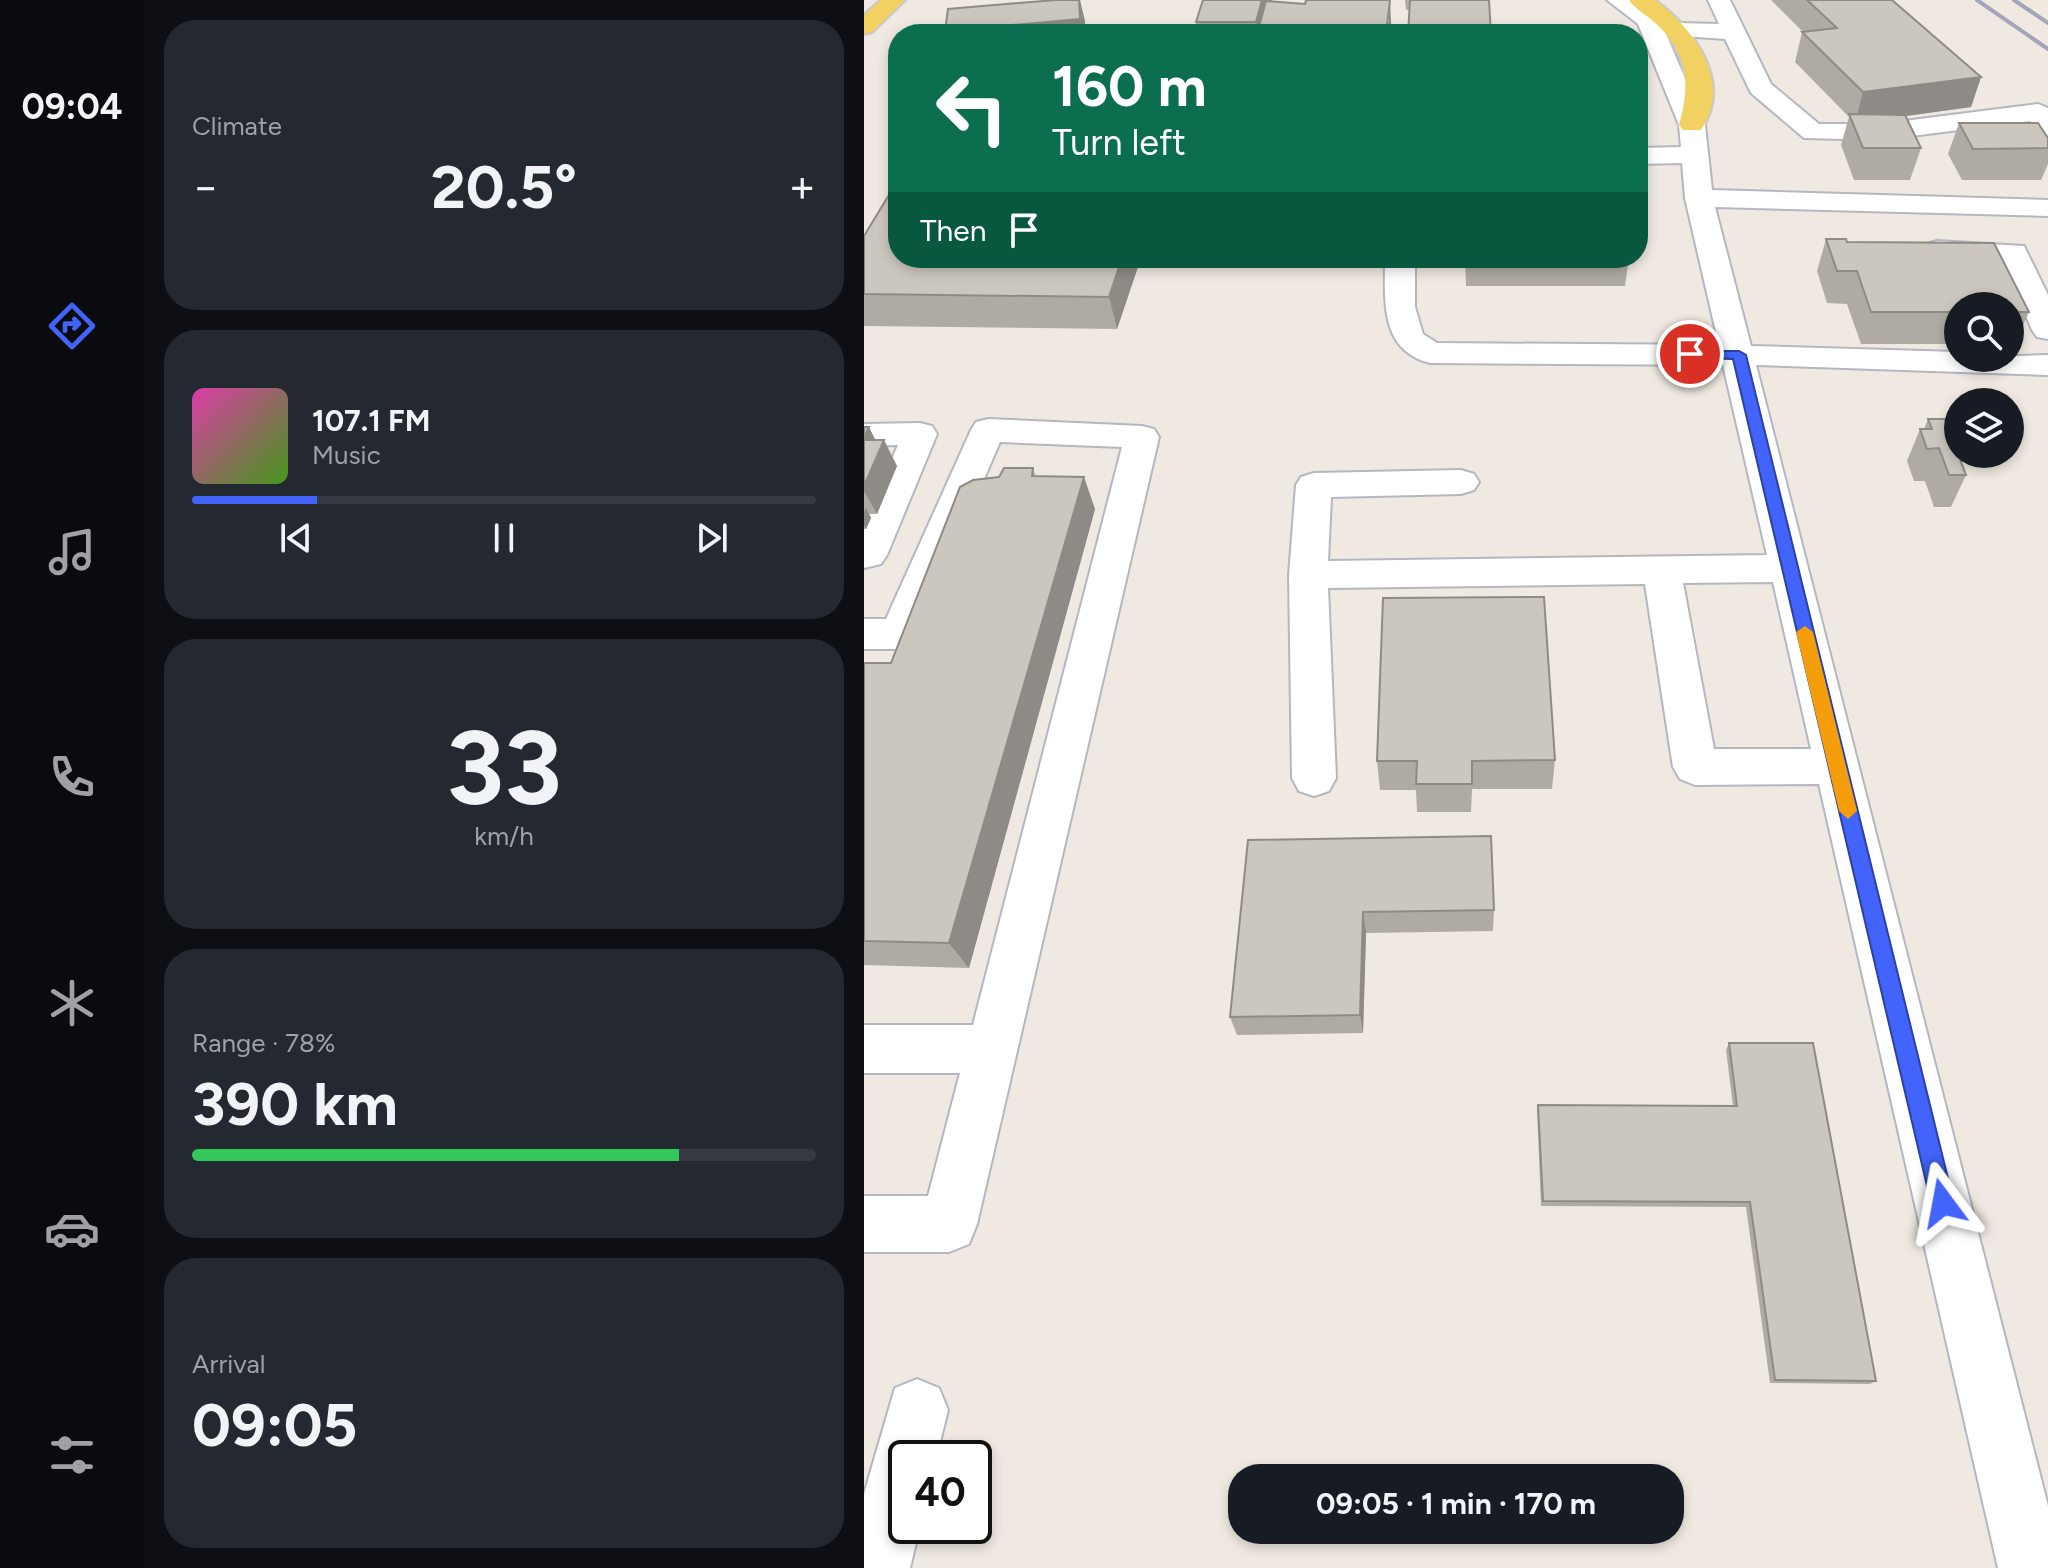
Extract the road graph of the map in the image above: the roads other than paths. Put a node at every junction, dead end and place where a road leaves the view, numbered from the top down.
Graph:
1 (894, 0) edge
2 (1618, 0) edge
3 (1640, 0) edge
4 (1719, 0) edge
5 (864, 27) edge
6 (1677, 30) junction
7 (1737, 39) junction
8 (1693, 62) junction
9 (2048, 128) edge
10 (1813, 132) junction
11 (1648, 157) edge
12 (1696, 159) junction
13 (1836, 202) junction
14 (2048, 208) edge
15 (1907, 250) edge
16 (2048, 251) edge
17 (2014, 252) junction
18 (1400, 268) edge
19 (2048, 330) edge
20 (1739, 355) junction
21 (2048, 365) edge
22 (864, 435) edge
23 (1461, 482) dead end
24 (864, 555) edge
25 (1789, 568) junction
26 (1662, 570) junction
27 (1308, 575) junction
28 (864, 634) edge
29 (1837, 766) junction
30 (1314, 778) dead end
31 (864, 1049) edge
32 (992, 1049) junction
33 (864, 1224) edge
34 (917, 1410) dead end
35 (877, 1568) edge
36 (2031, 1568) edge

1 - 5 main road
2 - 12 street
3 - 6 main road
4 - 7 street
6 - 7 street
6 - 8 main road
7 - 8 street
7 - 10 street
8 - 12 main road
9 - 10 street
10 - 13 street
11 - 12 street
12 - 13 street
12 - 20 street
13 - 14 street
15 - 17 street
16 - 17 street
17 - 19 street
18 - 20 street
20 - 21 street
20 - 25 street
22 - 24 street
23 - 27 street
25 - 26 street
25 - 29 street
26 - 27 street
26 - 29 street
27 - 30 street
28 - 32 street
29 - 36 street
31 - 32 street
32 - 33 street
34 - 35 street

